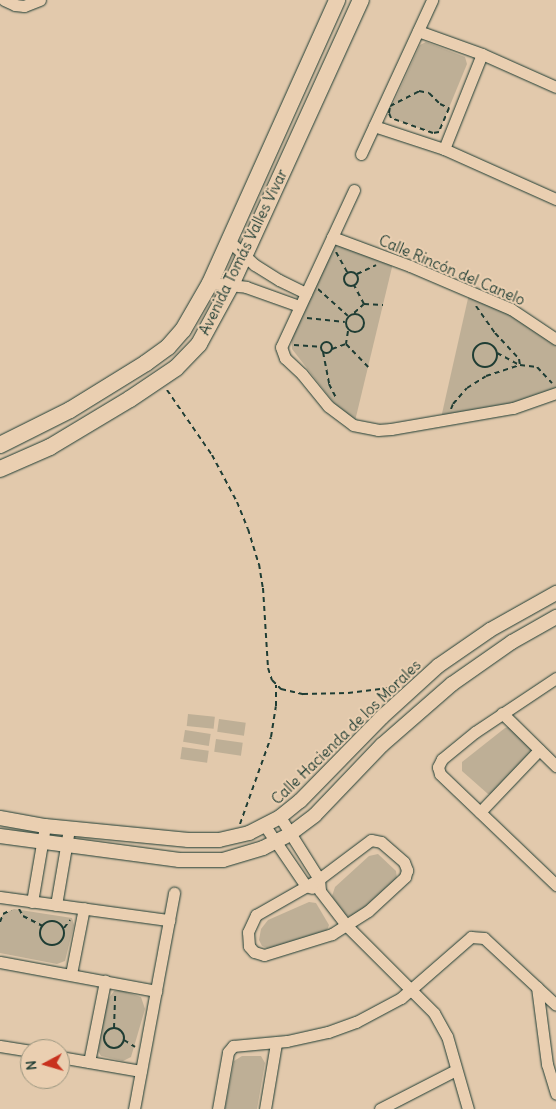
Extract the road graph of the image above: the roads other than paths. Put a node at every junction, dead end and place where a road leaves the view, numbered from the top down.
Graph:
1 (4, 0) edge
2 (40, 0) edge
3 (337, 0) edge
4 (361, 0) edge
5 (432, 0) edge
6 (418, 31) junction
7 (482, 54) junction
8 (556, 86) edge
9 (374, 126) junction
10 (444, 149) junction
11 (361, 154) dead end
12 (354, 190) dead end
13 (556, 199) edge
14 (229, 241) junction
15 (332, 241) junction
16 (244, 256) junction
17 (267, 273) junction
18 (210, 283) junction
19 (230, 285) junction
20 (309, 288) junction
21 (261, 290) junction
22 (299, 312) junction
23 (556, 339) edge
24 (556, 393) edge
25 (0, 445) edge
26 (0, 469) edge
27 (556, 593) edge
28 (556, 617) edge
29 (556, 678) edge
30 (502, 713) junction
31 (382, 717) junction
32 (397, 731) junction
33 (539, 750) junction
34 (556, 766) edge
35 (480, 812) junction
36 (280, 817) junction
37 (0, 818) edge
38 (45, 826) junction
39 (265, 826) junction
40 (69, 829) junction
41 (290, 834) junction
42 (0, 836) edge
43 (42, 842) junction
44 (276, 842) junction
45 (66, 845) junction
46 (319, 879) junction
47 (556, 885) edge
48 (306, 886) junction
49 (320, 891) junction
50 (174, 893) dead end
51 (0, 898) edge
52 (56, 905) junction
53 (30, 906) junction
54 (84, 908) junction
55 (169, 920) junction
56 (347, 926) junction
57 (0, 962) edge
58 (71, 974) junction
59 (105, 981) junction
60 (537, 987) junction
61 (411, 990) junction
62 (156, 991) junction
63 (556, 1005) edge
64 (276, 1043) junction
65 (0, 1046) edge
66 (20, 1049) edge
67 (70, 1059) edge
68 (89, 1062) junction
69 (456, 1070) junction
70 (141, 1071) junction
71 (556, 1094) edge
72 (134, 1109) edge
73 (218, 1109) edge
74 (265, 1109) edge
75 (380, 1109) edge
76 (468, 1109) edge

1 - 2 street
3 - 14 main road, Avenida Tomás Valles Vivar
4 - 16 main road, Avenida Tomás Valles Vivar
5 - 6 street
6 - 7 street
6 - 9 street
7 - 8 street
7 - 10 street
9 - 10 street
9 - 11 street
10 - 13 street
12 - 15 street
14 - 16 street
14 - 18 main road, Avenida Tomás Valles Vivar
15 - 20 street
15 - 23 street, Calle Rincón del Canelo
16 - 17 street
16 - 19 main road, Avenida Tomás Valles Vivar
17 - 20 street
17 - 21 street
18 - 19 street
18 - 25 main road, Avenida Tomás Valles Vivar
19 - 21 street
19 - 26 main road, Avenida Tomás Valles Vivar
20 - 22 street
21 - 22 street
22 - 24 street
27 - 31 street, Calle Hacienda de los Morales
28 - 32 street
29 - 30 street
30 - 33 street
30 - 35 street
31 - 32 street
31 - 36 street, Calle Hacienda de los Morales
32 - 41 street
33 - 34 street
33 - 35 street
35 - 47 street
36 - 39 street, Calle Hacienda de los Morales
36 - 41 street
37 - 38 street, Calle Hacienda de los Morales
38 - 40 street, Calle Hacienda de los Morales
38 - 43 street
39 - 40 street, Calle Hacienda de los Morales
39 - 44 street
40 - 45 street
41 - 44 street
41 - 46 street
42 - 43 street
43 - 45 street
43 - 53 street
44 - 45 street
44 - 48 street
45 - 52 street
46 - 48 street
46 - 49 street
46 - 56 street
48 - 49 street
48 - 56 street
49 - 56 street
50 - 55 street
51 - 53 street
52 - 53 street
52 - 54 street
54 - 55 street
54 - 58 street
55 - 62 street
56 - 61 street
57 - 58 street
58 - 59 street
59 - 62 street
59 - 68 street
60 - 61 street
60 - 63 street
60 - 71 street
61 - 64 street
61 - 69 street
62 - 70 street
64 - 73 street
64 - 74 street
65 - 66 street
67 - 68 street
68 - 70 street
69 - 75 street
69 - 76 street
70 - 72 street

